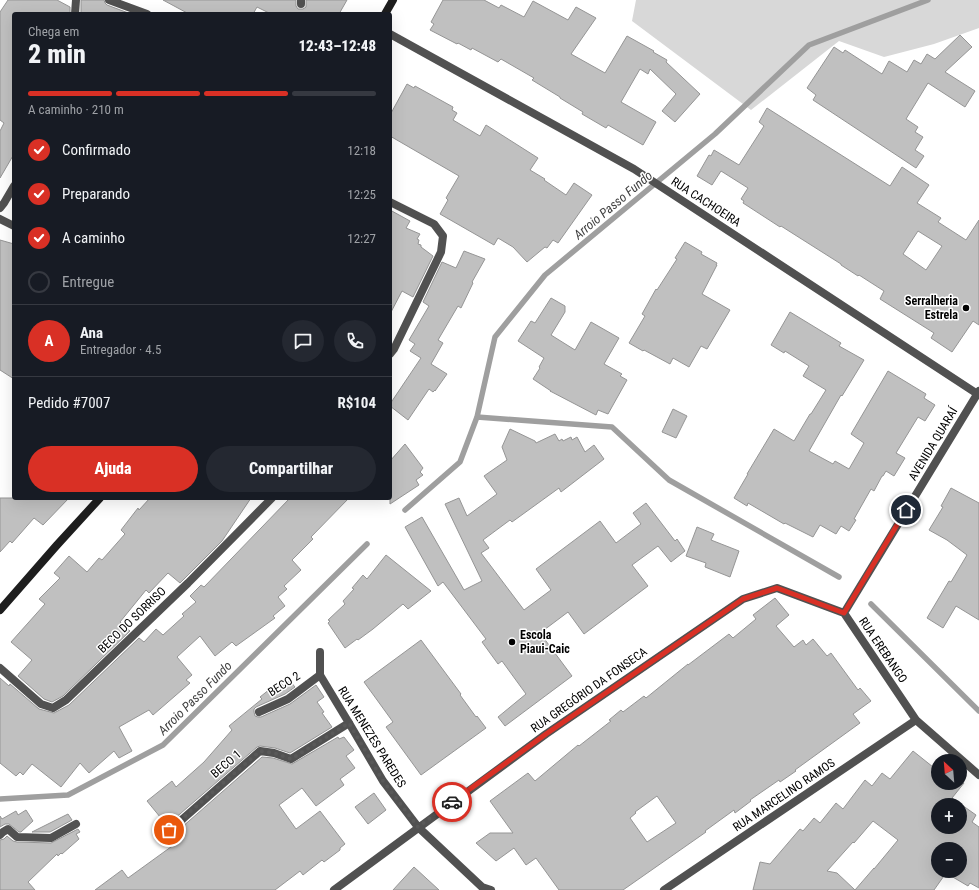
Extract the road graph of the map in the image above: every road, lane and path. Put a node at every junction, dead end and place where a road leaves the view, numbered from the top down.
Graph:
1 (76, 0) edge
2 (109, 0) edge
3 (393, 0) edge
4 (75, 12) edge
5 (142, 12) edge
6 (386, 12) edge
7 (392, 35) edge
8 (12, 189) edge
9 (392, 203) edge
10 (0, 208) edge
11 (0, 219) edge
12 (12, 225) edge
13 (392, 352) edge
14 (978, 393) edge
15 (98, 500) edge
16 (270, 500) edge
17 (743, 599) joint
18 (0, 610) edge
19 (844, 613) junction
20 (320, 652) dead end
21 (0, 668) edge
22 (320, 675) junction
23 (259, 712) dead end
24 (916, 720) junction
25 (349, 723) junction
26 (979, 775) edge
27 (76, 824) dead end
28 (418, 827) junction
29 (169, 830) dead end
30 (0, 835) edge
31 (334, 890) edge
32 (491, 890) edge
33 (664, 890) edge

1 - 4 street
2 - 5 street
3 - 6 street
7 - 14 street, RUA CACHOEIRA
8 - 10 street
9 - 13 street
11 - 12 street
14 - 19 street, AVENIDA QUARAÍ
15 - 18 street
16 - 21 street, BECO DO SORRISO
17 - 19 street, RUA EREBANGO
17 - 28 street, RUA GREGÓRIO DA FONSECA
19 - 24 street, RUA EREBANGO
20 - 22 street
22 - 23 street, BECO 2
22 - 25 street, RUA MENEZES PAREDES
24 - 26 street, RUA EREBANGO
24 - 33 street, RUA MARCELINO RAMOS
25 - 28 street, RUA MENEZES PAREDES
25 - 29 street, BECO 1
27 - 30 street
28 - 31 street, RUA GREGÓRIO DA FONSECA
28 - 32 street, RUA MENEZES PAREDES

